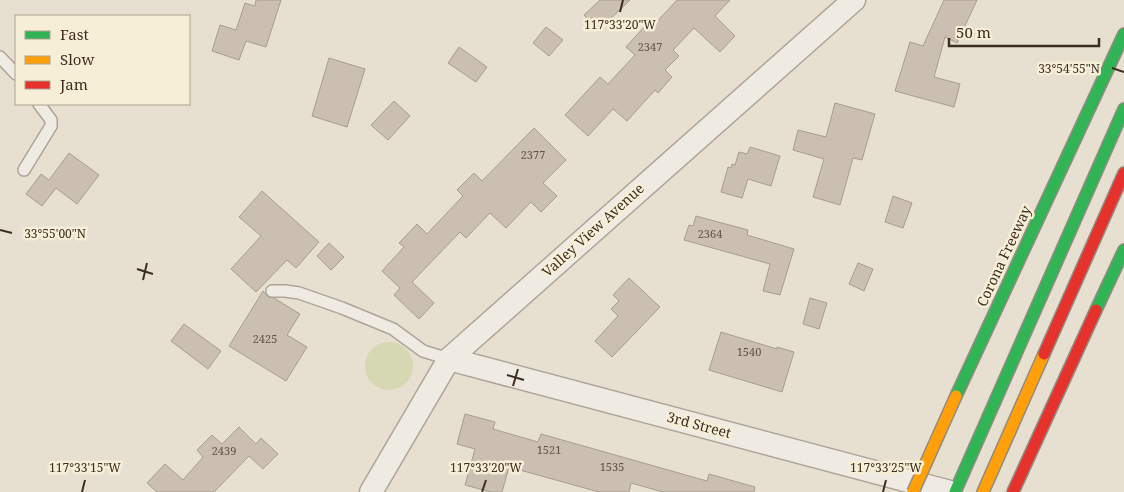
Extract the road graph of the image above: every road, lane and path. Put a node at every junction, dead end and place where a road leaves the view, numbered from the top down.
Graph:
1 (854, 0) edge
2 (1124, 30) edge
3 (1124, 34) edge
4 (0, 57) edge
5 (1112, 60) junction
6 (15, 73) edge
7 (40, 105) edge
8 (1124, 109) edge
9 (24, 170) dead end
10 (1124, 173) edge
11 (1124, 250) edge
12 (272, 291) dead end
13 (449, 359) junction
14 (371, 492) edge
15 (913, 492) edge
16 (950, 492) edge
17 (955, 492) edge
18 (983, 492) edge
19 (1013, 492) edge

1 - 13 street, Valley View Avenue
2 - 5 highway
3 - 5 highway, Corona Freeway
4 - 6 lane
5 - 15 highway, Corona Freeway, bridge
7 - 9 lane
8 - 17 highway
10 - 18 highway
11 - 19 highway
12 - 13 lane
13 - 14 street, Valley View Avenue
13 - 16 street, 3rd Street

